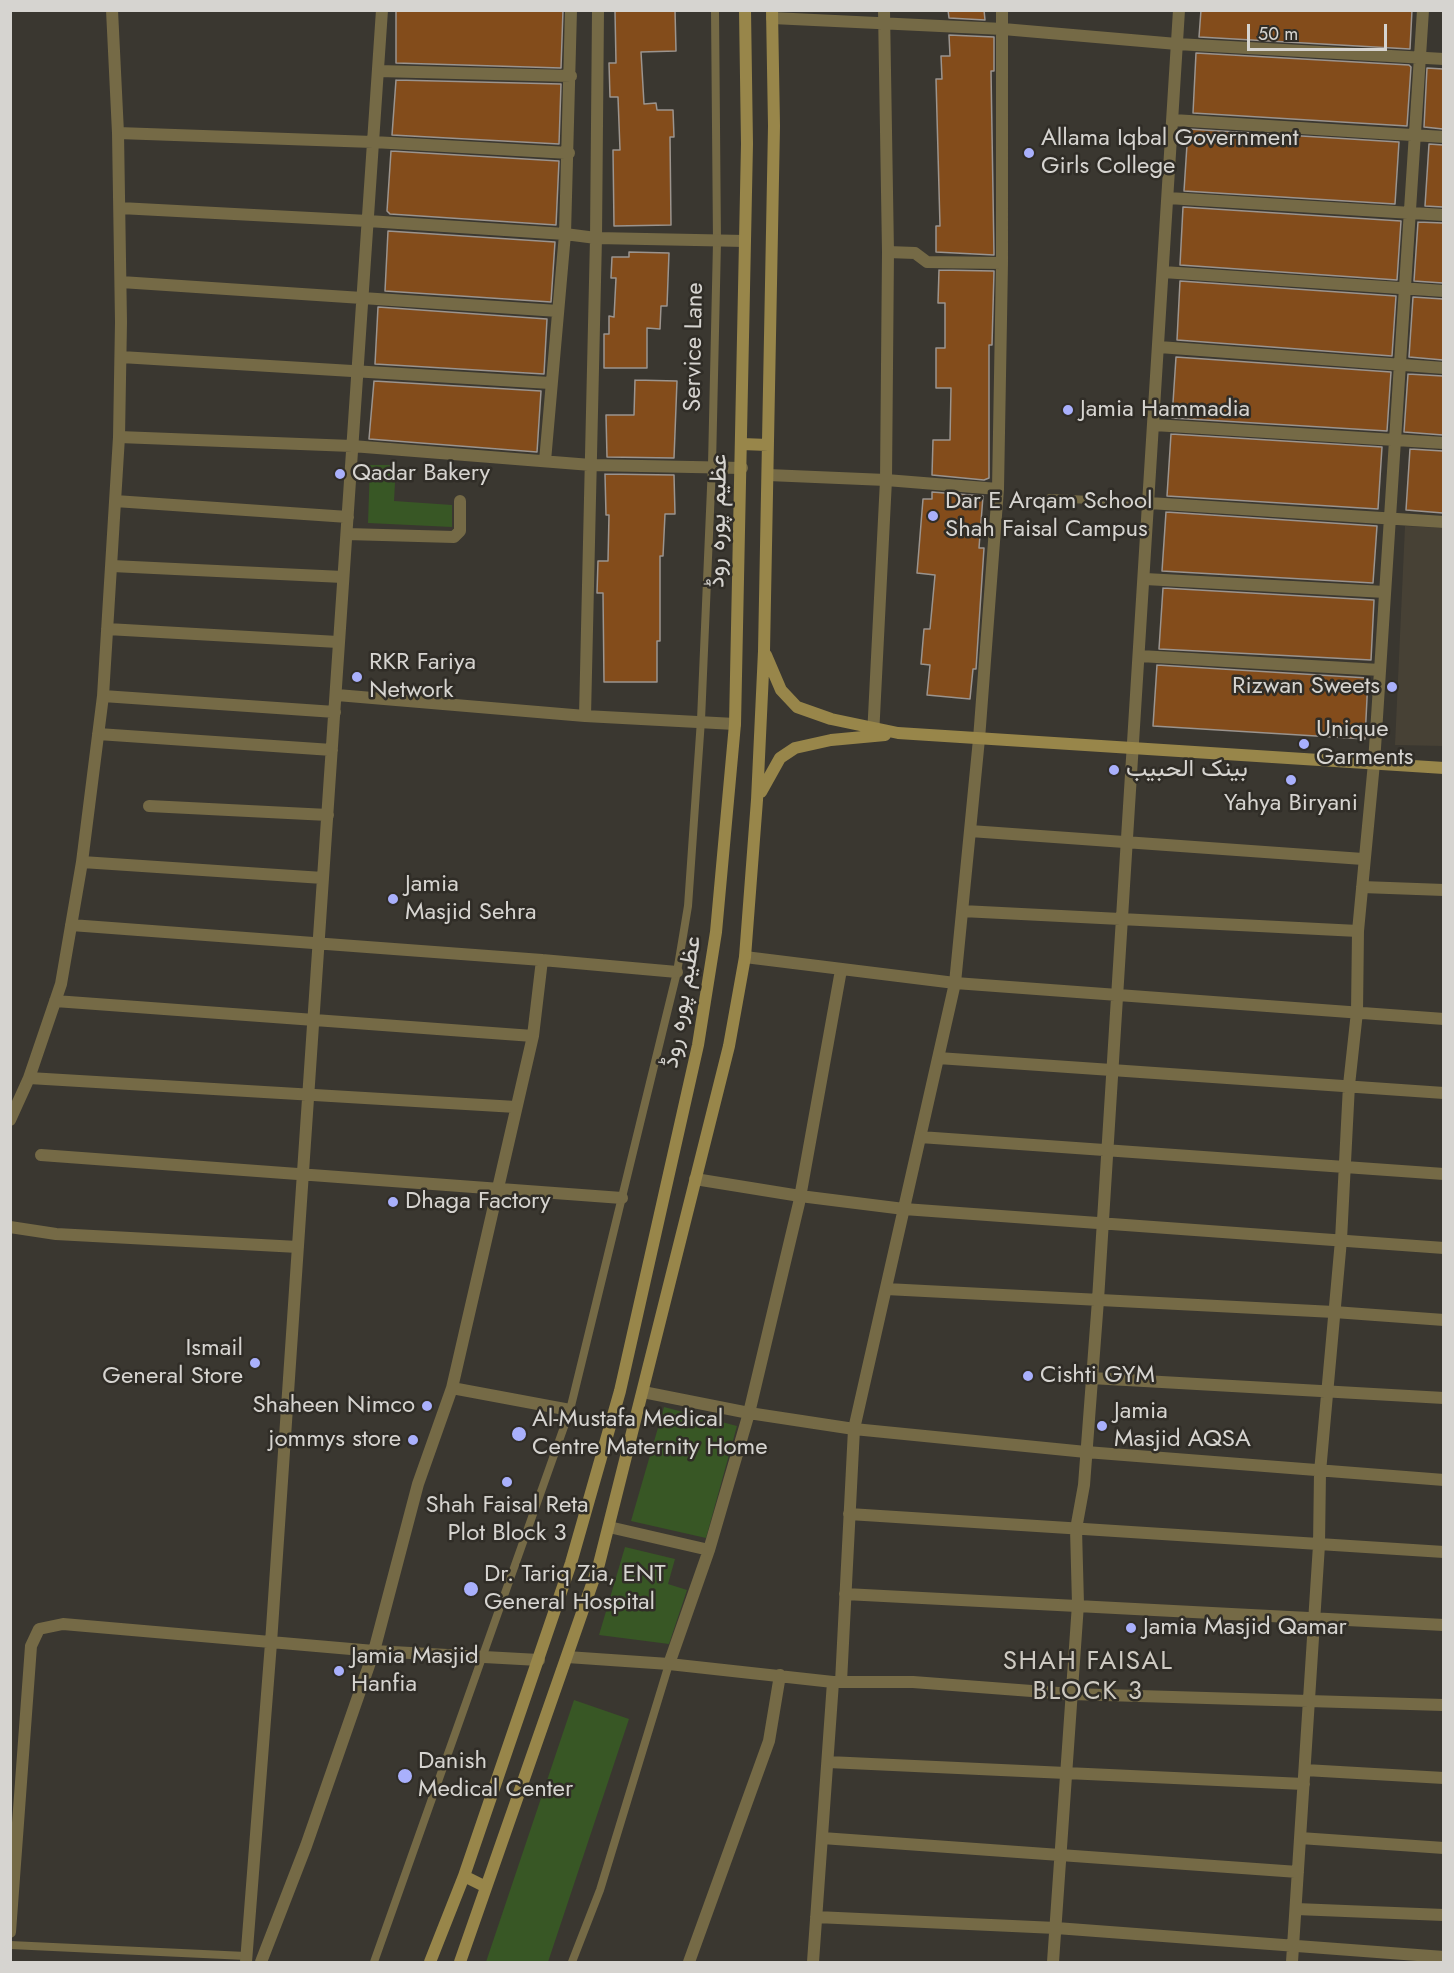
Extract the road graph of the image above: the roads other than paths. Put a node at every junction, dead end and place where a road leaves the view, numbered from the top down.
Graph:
1 (112, 10) edge
2 (382, 10) edge
3 (571, 10) edge
4 (597, 10) edge
5 (715, 10) edge
6 (745, 10) edge
7 (1002, 10) edge
8 (1179, 10) edge
9 (1423, 10) edge
10 (772, 14) edge
11 (884, 17) edge
12 (1003, 29) junction
13 (1177, 44) junction
14 (1420, 57) junction
15 (1443, 59) edge
16 (378, 71) junction
17 (571, 75) junction
18 (1173, 120) junction
19 (118, 133) junction
20 (1415, 135) junction
21 (1443, 137) edge
22 (373, 142) junction
23 (569, 153) junction
24 (1168, 198) junction
25 (120, 208) junction
26 (1410, 214) junction
27 (1443, 215) edge
28 (368, 221) junction
29 (565, 234) junction
30 (596, 238) junction
31 (745, 241) junction
32 (717, 242) junction
33 (888, 252) junction
34 (1002, 263) junction
35 (1163, 272) junction
36 (121, 282) junction
37 (1405, 289) junction
38 (1443, 291) edge
39 (362, 297) junction
40 (558, 310) junction
41 (1159, 347) junction
42 (121, 357) junction
43 (1400, 365) junction
44 (1443, 368) edge
45 (357, 373) junction
46 (550, 383) junction
47 (1154, 425) junction
48 (119, 437) junction
49 (1395, 439) junction
50 (1443, 443) edge
51 (742, 444) junction
52 (768, 445) junction
53 (352, 446) junction
54 (545, 461) junction
55 (591, 465) junction
56 (712, 465) junction
57 (742, 468) junction
58 (768, 475) junction
59 (886, 480) junction
60 (998, 489) junction
61 (1050, 498) dead end
62 (115, 501) junction
63 (460, 501) dead end
64 (1149, 502) junction
65 (348, 517) junction
66 (1390, 518) junction
67 (1443, 522) edge
68 (347, 534) junction
69 (112, 566) junction
70 (343, 577) junction
71 (1145, 579) junction
72 (1385, 592) junction
73 (107, 629) junction
74 (338, 642) junction
75 (764, 651) junction
76 (1140, 656) junction
77 (1380, 670) junction
78 (337, 695) junction
79 (103, 696) junction
80 (335, 712) junction
81 (585, 716) junction
82 (701, 720) junction
83 (735, 724) junction
84 (873, 732) junction
85 (98, 734) junction
86 (979, 739) junction
87 (1134, 749) junction
88 (332, 750) junction
89 (1374, 763) junction
90 (1443, 768) edge
91 (758, 800) junction
92 (149, 806) dead end
93 (328, 814) junction
94 (970, 831) junction
95 (1128, 841) junction
96 (1364, 859) junction
97 (82, 862) junction
98 (324, 878) junction
99 (1362, 887) junction
100 (1443, 890) edge
101 (962, 910) junction
102 (1123, 919) junction
103 (71, 926) junction
104 (1358, 931) junction
105 (319, 944) junction
106 (745, 957) junction
107 (542, 960) junction
108 (841, 970) junction
109 (677, 972) junction
110 (955, 983) junction
111 (1117, 997) junction
112 (55, 1001) junction
113 (1357, 1012) junction
114 (312, 1018) junction
115 (1443, 1019) edge
116 (533, 1036) junction
117 (938, 1058) junction
118 (1112, 1070) junction
119 (29, 1078) junction
120 (1349, 1085) junction
121 (1443, 1093) edge
122 (309, 1094) junction
123 (516, 1107) junction
124 (10, 1120) edge
125 (920, 1137) junction
126 (1107, 1150) junction
127 (41, 1155) dead end
128 (1343, 1168) junction
129 (303, 1173) junction
130 (1443, 1174) edge
131 (696, 1179) junction
132 (497, 1190) junction
133 (800, 1196) junction
134 (622, 1198) junction
135 (904, 1209) junction
136 (1102, 1223) junction
137 (10, 1227) edge
138 (1341, 1240) junction
139 (298, 1247) junction
140 (1443, 1248) edge
141 (886, 1289) junction
142 (1098, 1300) junction
143 (1334, 1312) junction
144 (1443, 1320) edge
145 (1091, 1378) junction
146 (453, 1389) junction
147 (1329, 1389) junction
148 (643, 1392) junction
149 (1443, 1398) edge
150 (570, 1410) junction
151 (749, 1413) junction
152 (854, 1429) junction
153 (1086, 1452) junction
154 (1320, 1472) junction
155 (1443, 1480) edge
156 (849, 1514) junction
157 (609, 1527) junction
158 (1076, 1529) junction
159 (1319, 1545) junction
160 (709, 1550) junction
161 (1443, 1552) edge
162 (845, 1594) junction
163 (1078, 1604) junction
164 (1314, 1617) junction
165 (1443, 1625) edge
166 (271, 1643) junction
167 (374, 1651) junction
168 (567, 1657) junction
169 (482, 1659) junction
170 (539, 1660) junction
171 (669, 1664) junction
172 (780, 1675) junction
173 (837, 1682) junction
174 (1071, 1694) junction
175 (1308, 1701) junction
176 (1443, 1706) edge
177 (828, 1762) junction
178 (1305, 1770) junction
179 (1065, 1773) junction
180 (1443, 1778) edge
181 (1304, 1784) junction
182 (14, 1824) edge
183 (822, 1838) junction
184 (1300, 1838) junction
185 (1443, 1848) edge
186 (1061, 1853) junction
187 (1298, 1872) junction
188 (464, 1876) junction
189 (486, 1887) junction
190 (1296, 1909) junction
191 (1443, 1915) edge
192 (816, 1917) junction
193 (1056, 1928) junction
194 (10, 1932) edge
195 (10, 1945) edge
196 (1294, 1946) junction
197 (1443, 1958) edge
198 (246, 1959) edge
199 (261, 1962) edge
200 (375, 1962) edge
201 (430, 1962) edge
202 (460, 1962) edge
203 (572, 1962) edge
204 (689, 1962) edge
205 (813, 1962) edge
206 (1053, 1962) edge
207 (1292, 1962) edge

1 - 19 street
2 - 16 street
3 - 17 street
4 - 30 street
5 - 32 lane, Service Lane
6 - 31 main road, عظیم پورہ روڈ
7 - 12 street
8 - 13 street
9 - 14 street
10 - 11 street
10 - 52 main road, عظیم پورہ روڈ
11 - 12 street
11 - 33 street
12 - 13 street
12 - 34 street
13 - 14 street
13 - 18 street
14 - 15 street
14 - 20 street
16 - 17 street
16 - 22 street
17 - 23 street
18 - 20 street
18 - 24 street
19 - 22 street
19 - 25 street
20 - 21 street
20 - 26 street
22 - 23 street
22 - 28 street
23 - 29 street
24 - 26 street
24 - 35 street
25 - 28 street
25 - 36 street
26 - 27 street
26 - 37 street
28 - 29 street
28 - 39 street
29 - 30 street
29 - 40 street
30 - 32 street
30 - 55 street
31 - 32 street
31 - 51 main road, عظیم پورہ روڈ
32 - 56 lane, Service Lane
33 - 34 street
33 - 59 street
34 - 60 street
35 - 37 street
35 - 41 street
36 - 39 street
36 - 42 street
37 - 38 street
37 - 43 street
39 - 40 street
39 - 45 street
40 - 46 street
41 - 43 street
41 - 47 street
42 - 45 street
42 - 48 street
43 - 44 street
43 - 49 street
45 - 46 street
45 - 53 street
46 - 54 street
47 - 49 street
47 - 64 street
48 - 53 street
48 - 62 street
49 - 50 street
49 - 66 street
51 - 52 main road
51 - 57 main road, عظیم پورہ روڈ
52 - 58 main road, عظیم پورہ روڈ
53 - 54 street
53 - 65 street
54 - 55 street
55 - 56 street
55 - 81 street
56 - 57 street
56 - 82 lane, Service Lane
57 - 83 main road, عظیم پورہ روڈ
58 - 59 street
58 - 75 main road, عظیم پورہ روڈ
59 - 60 street
59 - 84 street
60 - 86 street
61 - 64 lane
62 - 65 street
62 - 69 street
63 - 68 street
64 - 66 street
64 - 71 street
65 - 68 street
66 - 67 street
66 - 72 street
68 - 70 street
69 - 70 street
69 - 73 street
70 - 74 street
71 - 72 street
71 - 76 street
72 - 77 street
73 - 74 street
73 - 79 street
74 - 78 street
75 - 84 main road
75 - 91 main road, عظیم پورہ روڈ
76 - 77 street
76 - 87 street
77 - 89 street
78 - 80 street
78 - 81 street
79 - 80 street
79 - 85 street
80 - 88 street
81 - 82 street
82 - 83 street
82 - 109 lane, Service Lane
83 - 170 main road, عظیم پورہ روڈ
84 - 86 main road
84 - 91 main road
85 - 88 street
85 - 97 street
86 - 87 main road
86 - 94 street
87 - 89 main road
87 - 95 street
88 - 93 street
89 - 90 main road
89 - 96 street
91 - 106 main road, عظیم پورہ روڈ
92 - 93 street
93 - 98 street
94 - 95 street
94 - 101 street
95 - 96 street
95 - 102 street
96 - 99 street
97 - 98 street
97 - 103 street
98 - 105 street
99 - 100 street
99 - 104 street
101 - 102 street
101 - 110 street
102 - 104 street
102 - 111 street
103 - 105 street
103 - 112 street
104 - 113 street
105 - 107 street
105 - 114 street
106 - 108 street
106 - 131 main road, عظیم پورہ روڈ
107 - 109 street
107 - 116 street
108 - 110 street
108 - 133 street
109 - 134 lane, Service Lane
110 - 111 street
110 - 117 street
111 - 113 street
111 - 118 street
112 - 114 street
112 - 119 street
113 - 115 street
113 - 120 street
114 - 116 street
114 - 122 street
116 - 123 street
117 - 118 street
117 - 125 street
118 - 120 street
118 - 126 street
119 - 122 street
119 - 124 street
120 - 121 street
120 - 128 street
122 - 123 street
122 - 129 street
123 - 132 street
125 - 126 street
125 - 135 street
126 - 128 street
126 - 136 street
127 - 129 street
128 - 130 street
128 - 138 street
129 - 132 street
129 - 139 street
131 - 133 street
131 - 148 main road, عظیم پورہ روڈ
132 - 134 street
132 - 146 street
133 - 135 street
133 - 151 street
134 - 150 lane, Service Lane
135 - 136 street
135 - 141 street
136 - 138 street
136 - 142 street
137 - 139 street
138 - 140 street
138 - 143 street
139 - 166 street
141 - 142 street
141 - 152 street
142 - 143 street
142 - 145 street
143 - 144 street
143 - 147 street
145 - 147 street
145 - 153 street
146 - 150 street
146 - 167 street
147 - 149 street
147 - 154 street
148 - 151 street
148 - 157 main road, عظیم پورہ روڈ
150 - 169 lane, Service Lane
151 - 152 street
151 - 160 street
152 - 153 street
152 - 156 street
153 - 154 street
153 - 158 street
154 - 155 street
154 - 159 street
156 - 158 street
156 - 162 street
157 - 160 street
157 - 168 main road, عظیم پورہ روڈ
158 - 159 street
158 - 163 street
159 - 161 street
159 - 164 street
160 - 171 street
162 - 163 street
162 - 173 street
163 - 164 street
163 - 174 street
164 - 165 street
164 - 175 street
166 - 167 street
166 - 182 street
166 - 198 street
167 - 169 street
167 - 199 street
168 - 171 street
168 - 189 main road, عظیم پورہ روڈ
169 - 170 street
169 - 200 lane, Service Lane
170 - 188 main road, عظیم پورہ روڈ
171 - 172 street
171 - 203 lane
172 - 173 street
172 - 204 street
173 - 174 street
173 - 177 street
174 - 175 street
174 - 179 street
175 - 176 street
175 - 178 street
177 - 179 street
177 - 183 street
178 - 180 street
178 - 181 street
179 - 181 street
179 - 186 street
181 - 184 street
182 - 194 street
183 - 186 street
183 - 192 street
184 - 185 street
184 - 187 street
186 - 187 street
186 - 193 street
187 - 190 street
188 - 189 main road
188 - 201 main road, عظیم پورہ روڈ
189 - 202 main road, عظیم پورہ روڈ
190 - 191 street
190 - 196 street
192 - 193 street
192 - 205 street
193 - 196 street
193 - 206 street
195 - 198 lane
196 - 197 street
196 - 207 street

